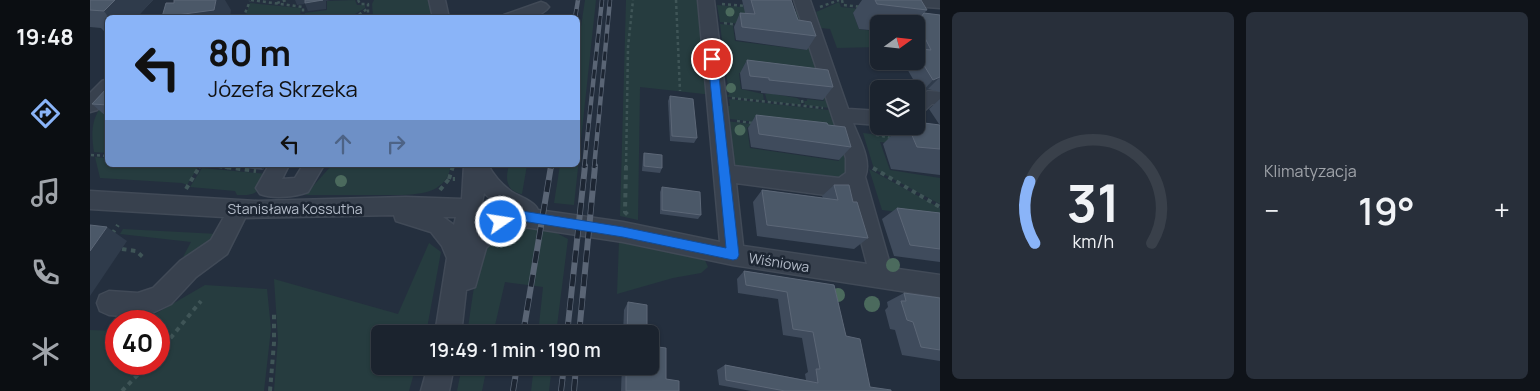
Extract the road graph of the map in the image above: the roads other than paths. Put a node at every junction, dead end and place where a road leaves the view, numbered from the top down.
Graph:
1 (437, 0) edge
2 (802, 0) edge
3 (898, 0) edge
4 (706, 1) edge
5 (940, 3) edge
6 (541, 8) dead end
7 (440, 15) edge
8 (519, 15) edge
9 (105, 88) edge
10 (940, 98) edge
11 (925, 100) edge
12 (90, 105) edge
13 (842, 118) junction
14 (870, 118) edge
15 (313, 167) edge
16 (474, 167) edge
17 (479, 167) edge
18 (270, 168) edge
19 (855, 168) junction
20 (725, 173) junction
21 (90, 200) edge
22 (387, 207) junction
23 (238, 209) junction
24 (470, 209) junction
25 (530, 217) junction
26 (733, 255) junction
27 (458, 259) junction
28 (882, 277) junction
29 (940, 286) edge
30 (109, 302) dead end
31 (449, 325) edge
32 (450, 325) edge
33 (439, 375) edge
34 (435, 391) edge

1 - 7 street
2 - 13 street
3 - 5 street
4 - 20 street
6 - 8 street
9 - 12 street
10 - 11 street
13 - 14 street
13 - 19 street
15 - 18 street
16 - 24 street
17 - 25 street
19 - 20 street
19 - 28 street
20 - 26 street
21 - 23 street, Stanisława Kossutha
22 - 23 street, Stanisława Kossutha
22 - 24 street, Stanisława Kossutha
22 - 27 street
23 - 30 street
24 - 25 street, Wiśniowa
24 - 27 street
25 - 26 street, Wiśniowa
25 - 32 street
26 - 28 street, Wiśniowa
27 - 31 street
28 - 29 street, Wiśniowa
33 - 34 street

